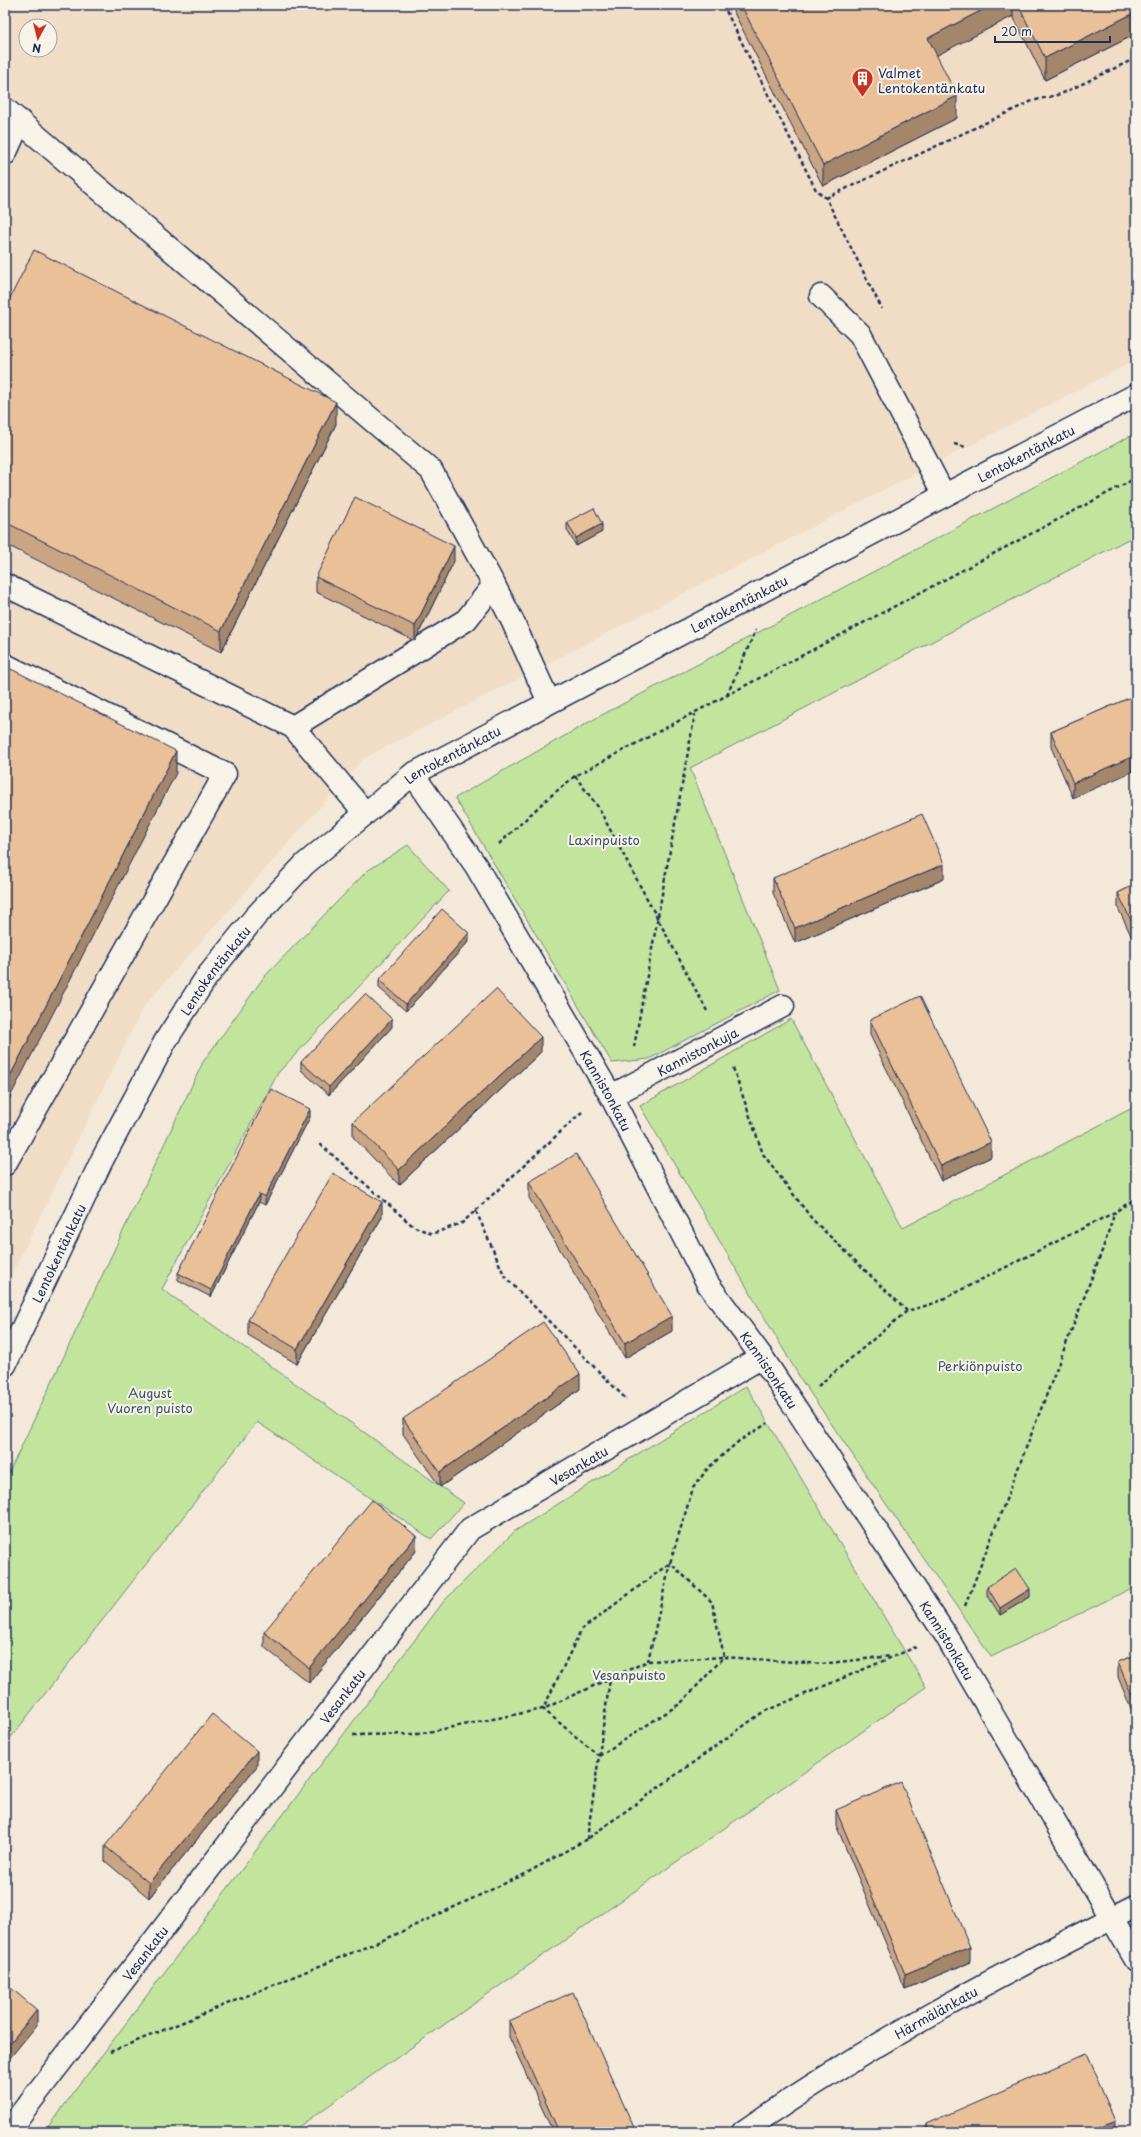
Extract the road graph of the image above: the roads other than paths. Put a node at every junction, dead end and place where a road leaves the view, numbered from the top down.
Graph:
1 (13, 115) edge
2 (5, 154) edge
3 (821, 296) dead end
4 (1136, 394) edge
5 (944, 495) junction
6 (5, 585) edge
7 (494, 585) junction
8 (5, 665) edge
9 (549, 702) junction
10 (292, 727) junction
11 (412, 774) junction
12 (365, 813) junction
13 (783, 1006) dead end
14 (609, 1092) junction
15 (5, 1164) edge
16 (762, 1357) junction
17 (5, 1365) edge
18 (1136, 1906) edge
19 (1111, 1919) junction
20 (1136, 1960) edge
21 (7, 2132) edge
22 (743, 2132) edge

1 - 2 street
1 - 7 street
3 - 5 street
4 - 5 street, Lentokentänkatu
5 - 9 street, Lentokentänkatu
6 - 10 street
7 - 9 street
7 - 10 street
8 - 15 street
9 - 11 street, Lentokentänkatu
10 - 12 street
11 - 12 street, Lentokentänkatu
11 - 14 street, Kannistonkatu
12 - 17 street, Lentokentänkatu
13 - 14 street, Kannistonkuja
14 - 16 street, Kannistonkatu
16 - 19 street, Kannistonkatu
16 - 21 street, Vesankatu
18 - 19 street, Härmälänkatu
19 - 20 street, Kannistonkatu
19 - 22 street, Härmälänkatu

